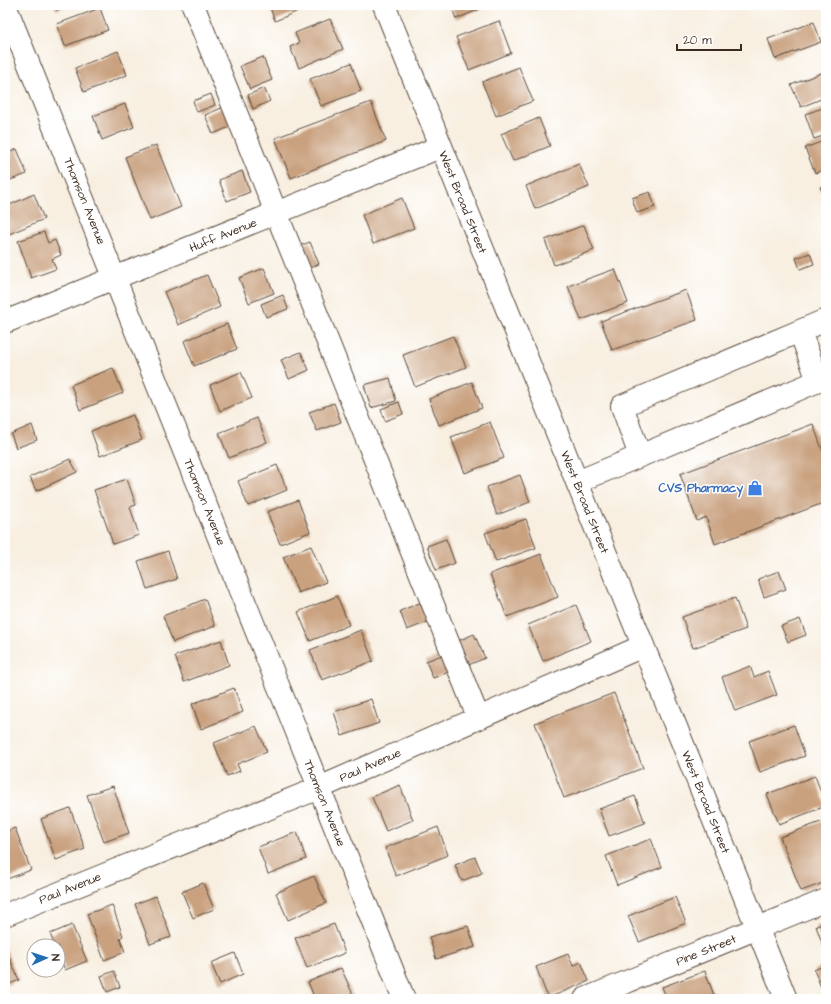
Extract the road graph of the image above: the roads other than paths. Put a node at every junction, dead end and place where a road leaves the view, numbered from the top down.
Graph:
1 (5, 5) edge
2 (194, 5) edge
3 (384, 5) edge
4 (440, 147) junction
5 (277, 214) junction
6 (116, 278) junction
7 (826, 320) edge
8 (5, 322) edge
9 (800, 331) junction
10 (640, 456) junction
11 (577, 482) junction
12 (644, 646) junction
13 (478, 717) junction
14 (319, 788) junction
15 (826, 900) edge
16 (5, 915) edge
17 (758, 929) junction
18 (404, 999) edge
19 (585, 999) edge
20 (786, 999) edge

1 - 6 street, Thomson Avenue
2 - 5 street
3 - 4 street, West Broad Street
4 - 5 street, Huff Avenue
4 - 11 street, West Broad Street
5 - 6 street, Huff Avenue
5 - 13 street
6 - 8 street, Huff Avenue
6 - 14 street, Thomson Avenue
7 - 9 street
9 - 10 street
9 - 10 street
10 - 11 street
11 - 12 street, West Broad Street
12 - 13 street, Paul Avenue
12 - 17 street, West Broad Street
13 - 14 street, Paul Avenue
14 - 16 street, Paul Avenue
14 - 18 street, Thomson Avenue
15 - 17 street, Pine Street
17 - 19 street, Pine Street
17 - 20 street, West Broad Street

